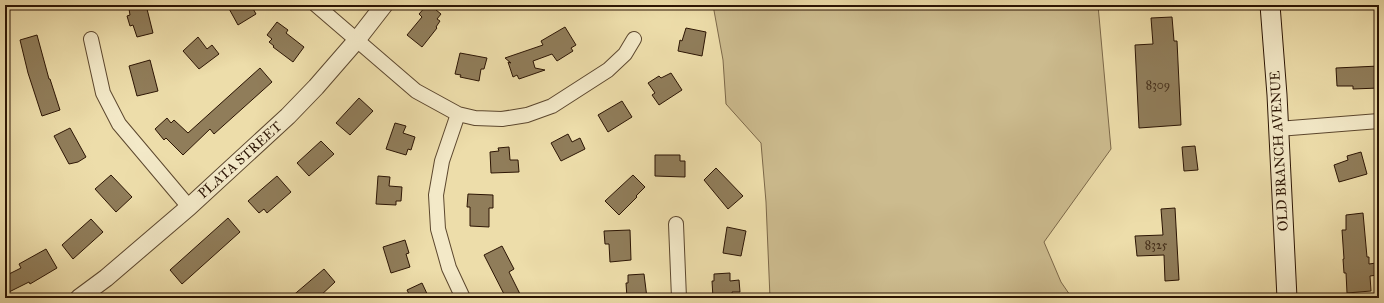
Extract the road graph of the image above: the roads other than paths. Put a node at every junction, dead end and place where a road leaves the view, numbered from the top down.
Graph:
1 (316, 5) edge
2 (384, 5) edge
3 (1270, 5) edge
4 (92, 39) dead end
5 (634, 39) dead end
6 (356, 41) junction
7 (458, 114) junction
8 (1379, 121) edge
9 (1278, 129) junction
10 (189, 207) junction
11 (676, 224) dead end
12 (79, 298) edge
13 (464, 298) edge
14 (678, 298) edge
15 (1287, 298) edge

1 - 6 street
2 - 6 street, PLATA STREET
3 - 9 main road, OLD BRANCH AVENUE
4 - 10 street
5 - 7 street
6 - 7 street
6 - 10 street, PLATA STREET
7 - 13 street
8 - 9 street
9 - 15 main road, OLD BRANCH AVENUE
10 - 12 street, PLATA STREET
11 - 14 street

